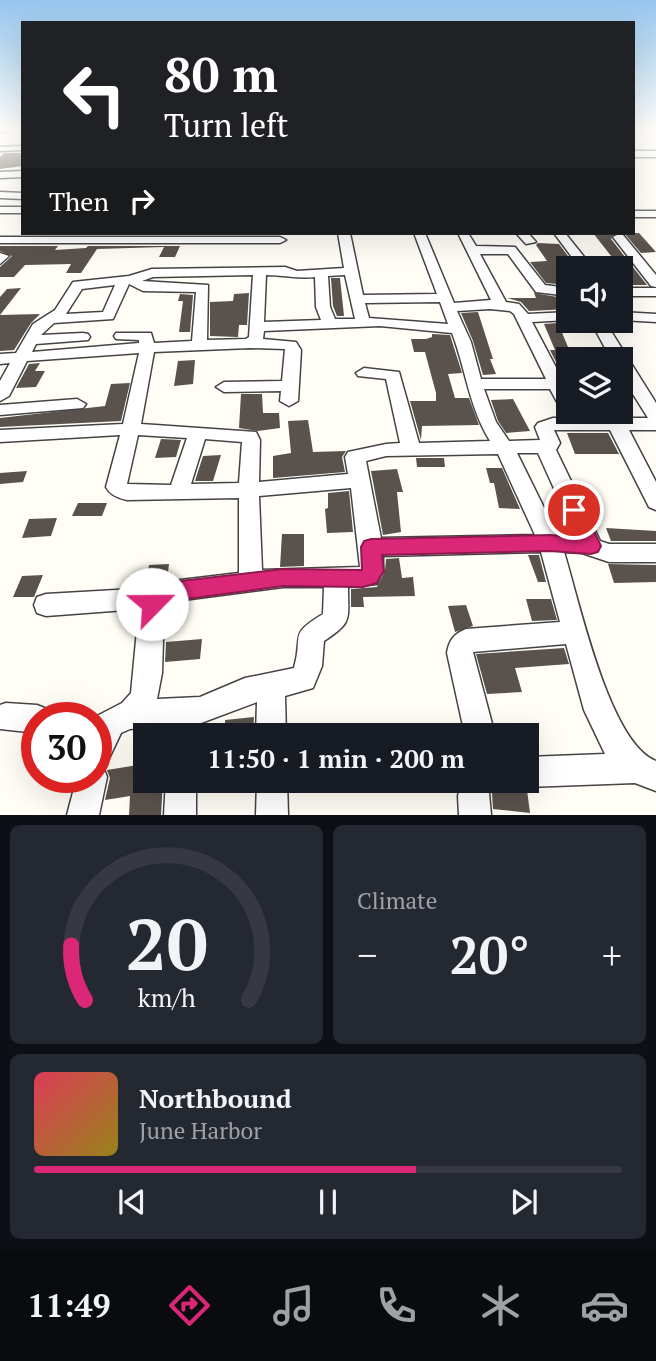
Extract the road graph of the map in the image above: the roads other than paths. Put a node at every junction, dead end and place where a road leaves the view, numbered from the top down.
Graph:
1 (21, 174) edge
2 (0, 175) edge
3 (0, 183) edge
4 (12, 183) dead end
5 (0, 195) edge
6 (21, 196) edge
7 (639, 203) dead end
8 (656, 204) edge
9 (0, 210) edge
10 (21, 210) edge
11 (656, 214) edge
12 (635, 215) edge
13 (19, 235) edge
14 (70, 235) edge
15 (344, 235) edge
16 (420, 235) edge
17 (464, 235) edge
18 (561, 235) edge
19 (619, 237) dead end
20 (0, 240) edge
21 (280, 240) dead end
22 (473, 250) junction
23 (577, 256) edge
24 (260, 271) junction
25 (350, 271) junction
26 (321, 274) junction
27 (127, 281) junction
28 (656, 282) edge
29 (556, 291) edge
30 (633, 292) edge
31 (656, 292) edge
32 (356, 299) junction
33 (447, 303) junction
34 (495, 306) junction
35 (556, 317) edge
36 (633, 317) edge
37 (523, 318) junction
38 (656, 318) edge
39 (51, 320) junction
40 (363, 323) junction
41 (330, 325) junction
42 (257, 327) junction
43 (457, 329) junction
44 (121, 336) dead end
45 (83, 337) dead end
46 (30, 340) junction
47 (250, 343) junction
48 (198, 346) junction
49 (147, 348) junction
50 (21, 358) junction
51 (0, 359) edge
52 (364, 373) dead end
53 (633, 380) edge
54 (474, 384) junction
55 (556, 384) joint
56 (225, 387) dead end
57 (2, 389) edge
58 (77, 404) dead end
59 (0, 410) edge
60 (656, 416) edge
61 (556, 422) edge
62 (617, 424) edge
63 (633, 424) edge
64 (656, 425) edge
65 (131, 429) junction
66 (198, 432) junction
67 (0, 436) edge
68 (503, 446) junction
69 (544, 446) junction
70 (411, 449) junction
71 (359, 480) junction
72 (249, 490) junction
73 (179, 491) junction
74 (656, 502) edge
75 (550, 543) junction
76 (591, 546) junction
77 (371, 547) junction
78 (656, 553) edge
79 (335, 578) junction
80 (251, 582) junction
81 (155, 598) junction
82 (46, 605) dead end
83 (575, 632) junction
84 (271, 687) junction
85 (6, 717) dead end
86 (21, 718) edge
87 (112, 721) edge
88 (112, 722) edge
89 (145, 723) edge
90 (181, 723) edge
91 (271, 723) edge
92 (477, 723) edge
93 (539, 772) edge
94 (645, 772) edge
95 (88, 793) edge
96 (181, 793) edge
97 (272, 793) edge
98 (474, 793) edge
99 (83, 815) edge
100 (180, 815) edge
101 (272, 815) edge
102 (475, 815) edge

1 - 2 street
3 - 4 street
5 - 6 street
7 - 8 street
9 - 10 street
11 - 12 street
13 - 14 street
13 - 20 street
14 - 21 street
15 - 25 street
16 - 33 street
17 - 22 street
18 - 23 street
19 - 28 street
22 - 29 street
22 - 34 street
24 - 26 street
24 - 27 street
24 - 42 street
25 - 26 street
25 - 32 street
26 - 41 street
27 - 39 street
27 - 39 street
27 - 48 street
30 - 31 street
32 - 33 street
32 - 40 street
33 - 34 street
33 - 43 street
34 - 37 street
35 - 37 street
36 - 38 street
37 - 55 street
39 - 46 street
40 - 41 street
40 - 43 street
41 - 42 street
42 - 47 street
43 - 54 street
44 - 49 street
45 - 46 street
46 - 50 street
47 - 48 street
47 - 56 street
48 - 49 street
49 - 50 street
49 - 65 street
50 - 51 street
50 - 57 street
52 - 70 street
53 - 60 street
54 - 55 street
54 - 68 street
58 - 59 street
61 - 69 street
62 - 74 street
63 - 64 street
65 - 66 street
65 - 67 street
65 - 73 street
66 - 72 street
66 - 73 street
68 - 69 street
68 - 70 street
68 - 75 street
69 - 76 street
70 - 71 street
71 - 72 street
71 - 77 street
72 - 73 street
72 - 80 street
75 - 76 street
75 - 77 street
75 - 83 street
76 - 78 street
77 - 79 street
79 - 80 street
79 - 84 street
80 - 81 street
81 - 82 street
81 - 87 street
83 - 92 street
83 - 94 street
84 - 90 street
84 - 91 street
85 - 86 street
88 - 89 street
93 - 94 street
95 - 99 street
96 - 100 street
97 - 101 street
98 - 102 street

